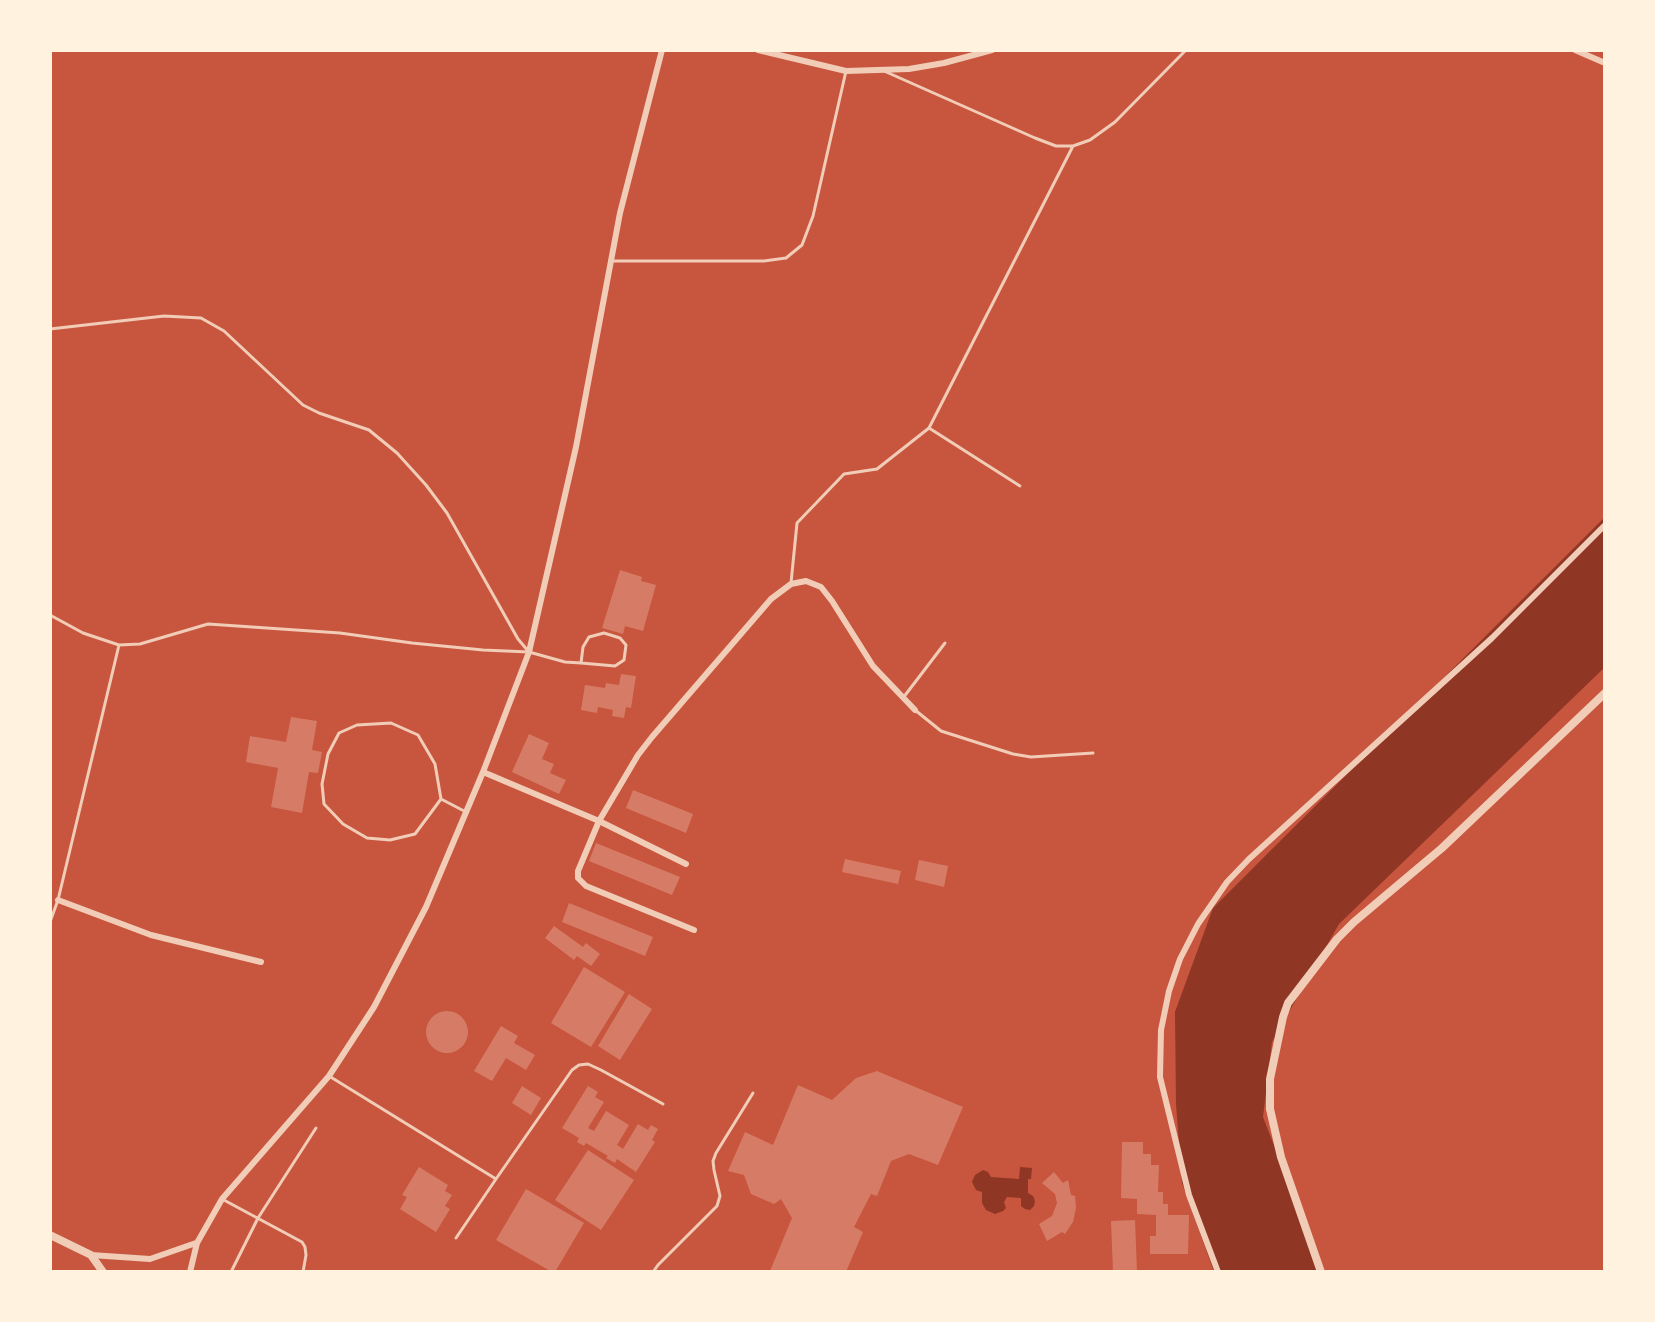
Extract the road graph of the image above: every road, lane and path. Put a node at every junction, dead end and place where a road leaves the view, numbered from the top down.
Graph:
1 (662, 50) edge
2 (758, 50) edge
3 (992, 50) edge
4 (1186, 50) edge
5 (1575, 50) edge
6 (1605, 63) edge
7 (880, 70) junction
8 (846, 71) junction
9 (1073, 146) junction
10 (611, 261) junction
11 (50, 329) edge
12 (929, 428) junction
13 (1020, 486) dead end
14 (1605, 525) edge
15 (791, 584) junction
16 (50, 615) edge
17 (945, 643) dead end
18 (119, 645) junction
19 (529, 652) junction
20 (581, 663) junction
21 (1605, 693) edge
22 (903, 698) junction
23 (915, 710) joint
24 (1093, 753) dead end
25 (483, 772) junction
26 (441, 799) junction
27 (466, 812) junction
28 (599, 821) junction
29 (686, 864) dead end
30 (58, 900) junction
31 (50, 922) edge
32 (694, 930) dead end
33 (261, 962) dead end
34 (329, 1076) junction
35 (753, 1093) dead end
36 (663, 1104) dead end
37 (316, 1128) dead end
38 (496, 1179) junction
39 (222, 1199) junction
40 (258, 1218) junction
41 (50, 1235) edge
42 (456, 1238) dead end
43 (197, 1243) junction
44 (91, 1255) junction
45 (103, 1272) edge
46 (190, 1272) edge
47 (231, 1272) edge
48 (303, 1272) edge
49 (653, 1272) edge
50 (1218, 1272) edge
51 (1321, 1272) edge

1 - 10 street
2 - 8 street
3 - 7 street
4 - 9 lane
5 - 6 street
7 - 8 street
7 - 9 lane
8 - 10 lane
9 - 12 lane
10 - 19 street
11 - 19 lane
12 - 13 lane
12 - 15 lane
14 - 50 street
15 - 22 street
15 - 28 street
16 - 18 lane
17 - 22 lane
18 - 19 lane
18 - 30 lane
19 - 20 lane
19 - 25 street
20 - 20 lane
21 - 51 street
22 - 23 street
23 - 24 lane
25 - 27 street
25 - 28 street
26 - 26 lane
26 - 27 lane
27 - 34 street
28 - 29 street
28 - 32 street
30 - 31 lane
30 - 33 street
34 - 38 lane
34 - 39 street
35 - 49 lane
36 - 38 lane
37 - 40 lane
38 - 42 lane
39 - 40 lane
39 - 43 street
40 - 47 lane
40 - 48 lane
41 - 44 street
43 - 44 street
43 - 46 street
44 - 45 street

